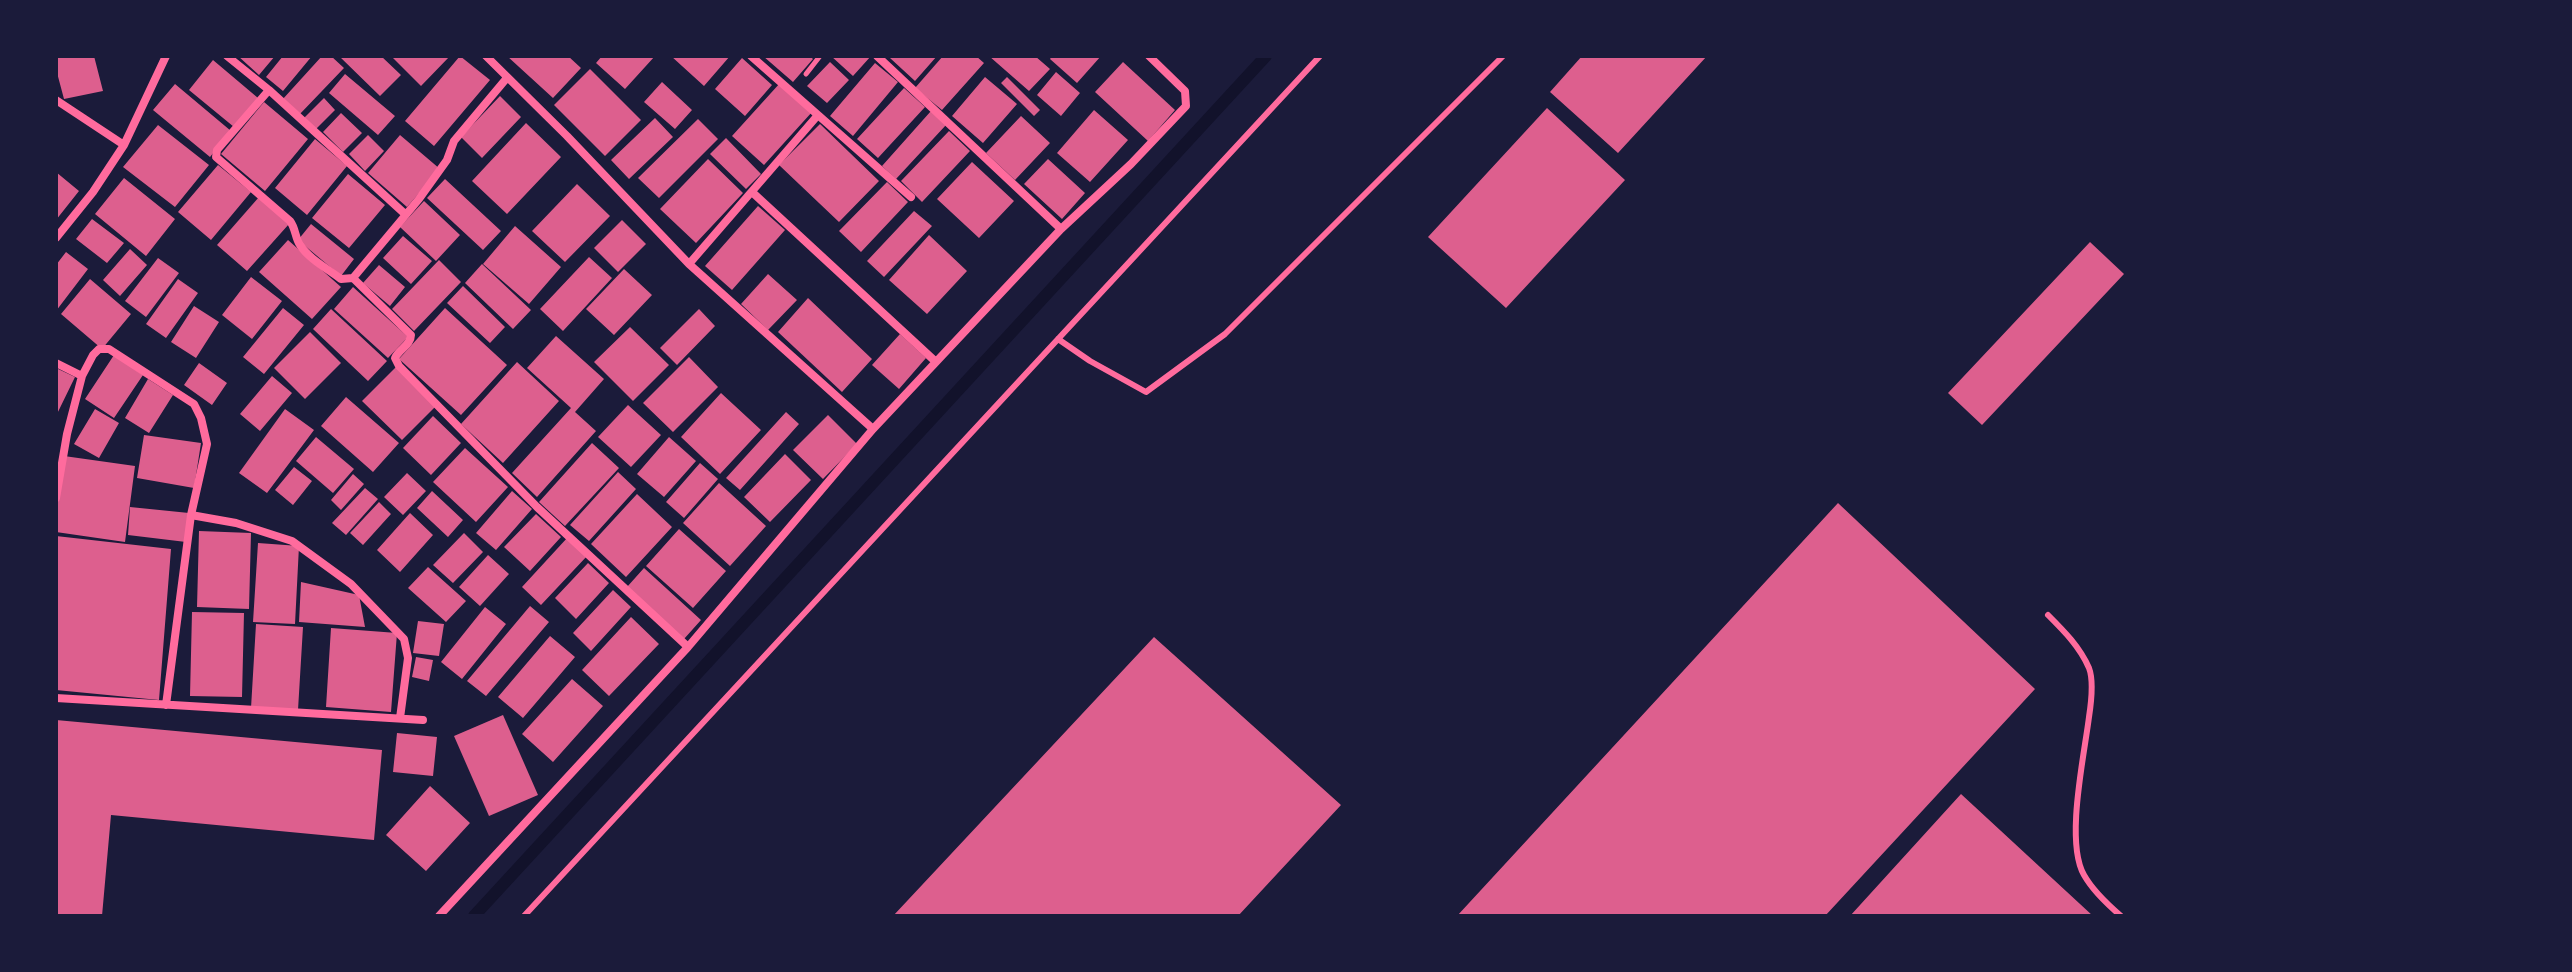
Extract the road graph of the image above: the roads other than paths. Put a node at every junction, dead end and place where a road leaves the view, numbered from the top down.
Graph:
1 (166, 56) edge
2 (227, 56) edge
3 (486, 56) edge
4 (751, 56) edge
5 (877, 56) edge
6 (1149, 56) edge
7 (1320, 56) edge
8 (1503, 56) edge
9 (506, 79) junction
10 (269, 90) junction
11 (56, 100) edge
12 (818, 115) junction
13 (124, 145) junction
14 (752, 192) junction
15 (911, 197) dead end
16 (405, 214) junction
17 (1061, 229) junction
18 (56, 238) edge
19 (689, 264) junction
20 (353, 278) junction
21 (1058, 339) junction
22 (936, 362) junction
23 (56, 363) edge
24 (82, 376) junction
25 (873, 429) junction
26 (56, 498) edge
27 (191, 515) junction
28 (2048, 615) dead end
29 (688, 647) junction
30 (56, 698) edge
31 (166, 705) junction
32 (400, 718) junction
33 (423, 720) dead end
34 (439, 916) edge
35 (524, 916) edge
36 (2121, 916) edge

1 - 13 street
2 - 10 street
3 - 9 street
4 - 12 street
5 - 17 street
6 - 17 street
7 - 21 lane
8 - 21 lane
9 - 16 street
9 - 19 street
10 - 16 street
10 - 20 street
11 - 13 street
12 - 14 street
12 - 15 street
13 - 18 street
14 - 19 street
14 - 22 street
16 - 20 street
17 - 22 street
19 - 25 street
20 - 29 street
21 - 35 lane
22 - 25 street
23 - 24 street
24 - 26 street
24 - 27 street
25 - 29 street
27 - 31 street
27 - 32 street
28 - 36 lane
29 - 34 street
30 - 31 street
31 - 32 street
32 - 33 street

